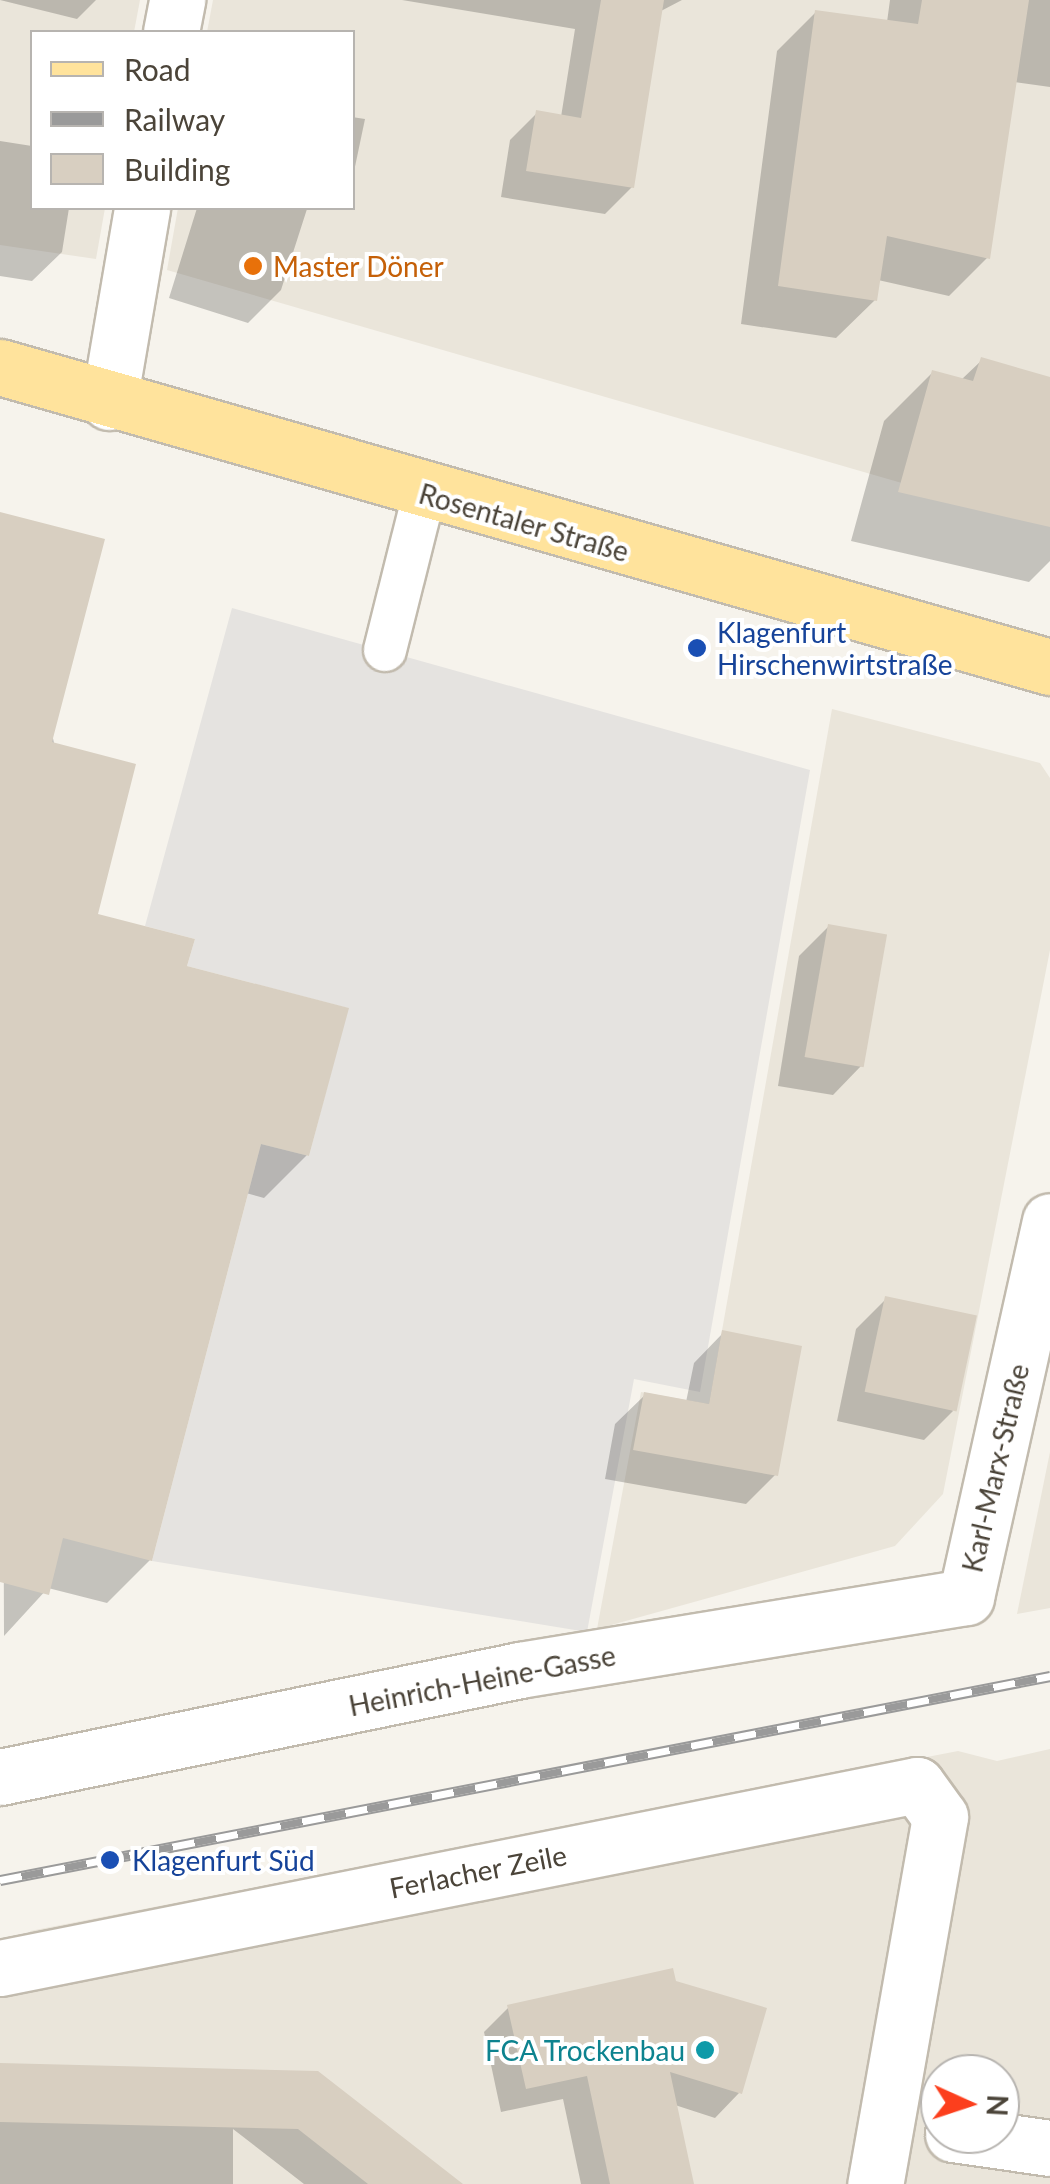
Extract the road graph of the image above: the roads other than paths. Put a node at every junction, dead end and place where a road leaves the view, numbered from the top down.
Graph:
1 (177, 0) edge
2 (172, 30) edge
3 (142, 210) edge
4 (0, 368) edge
5 (109, 402) junction
6 (424, 494) junction
7 (385, 650) dead end
8 (1050, 667) edge
9 (1050, 1221) edge
10 (966, 1597) joint
11 (0, 1777) edge
12 (0, 1968) edge
13 (884, 2124) junction
14 (920, 2129) edge
15 (1020, 2144) edge
16 (1050, 2148) edge
17 (876, 2184) edge

1 - 2 street
3 - 5 street
4 - 5 main road, Rosentaler Straße
5 - 6 main road, Rosentaler Straße
6 - 7 lane
6 - 8 main road, Rosentaler Straße
9 - 10 street, Karl-Marx-Straße
10 - 11 street, Heinrich-Heine-Gasse
12 - 13 street, Ferlacher Zeile
13 - 14 street
13 - 17 street
15 - 16 street

